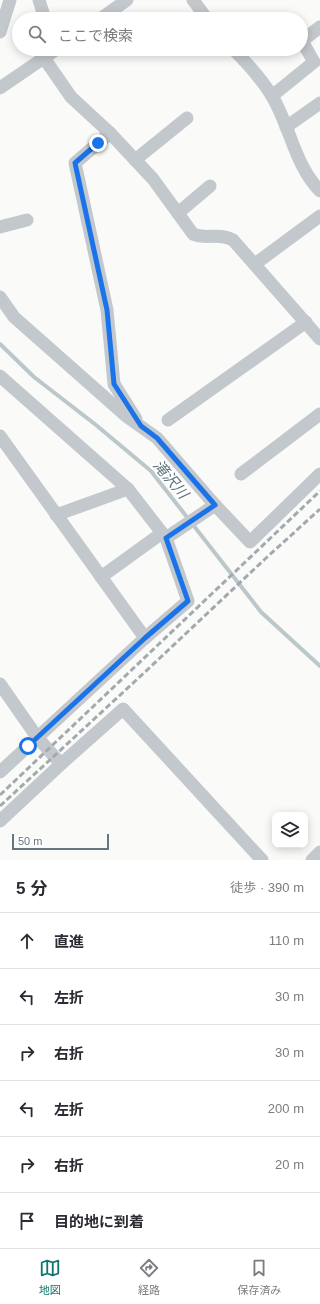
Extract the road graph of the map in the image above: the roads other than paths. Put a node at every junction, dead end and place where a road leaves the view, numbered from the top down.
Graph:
1 (10, 0) edge
2 (39, 0) edge
3 (127, 0) edge
4 (193, 0) edge
5 (43, 12) edge
6 (110, 12) edge
7 (202, 12) edge
8 (320, 27) edge
9 (0, 32) edge
10 (308, 36) edge
11 (308, 52) edge
12 (47, 56) edge
13 (239, 56) edge
14 (44, 58) junction
15 (0, 88) edge
16 (272, 96) junction
17 (320, 103) edge
18 (187, 118) dead end
19 (286, 127) junction
20 (110, 133) junction
21 (135, 160) junction
22 (210, 186) dead end
23 (320, 191) edge
24 (178, 213) junction
25 (320, 216) edge
26 (27, 220) dead end
27 (0, 227) edge
28 (255, 264) junction
29 (0, 297) edge
30 (306, 322) junction
31 (320, 339) edge
32 (0, 376) edge
33 (320, 414) edge
34 (168, 420) dead end
35 (141, 426) junction
36 (0, 436) edge
37 (241, 474) dead end
38 (320, 474) edge
39 (128, 489) junction
40 (215, 505) junction
41 (56, 515) junction
42 (164, 536) junction
43 (101, 577) junction
44 (145, 638) junction
45 (0, 684) edge
46 (37, 737) junction
47 (61, 764) junction
48 (0, 772) edge
49 (0, 821) edge
50 (320, 852) edge
51 (262, 860) edge
52 (312, 860) edge

1 - 9 street
2 - 5 street
3 - 6 street
4 - 7 street
8 - 10 street
11 - 16 street
12 - 14 street
13 - 16 street
14 - 15 street
14 - 20 street
16 - 19 street
17 - 19 street
18 - 21 street
19 - 23 street
20 - 21 street
20 - 35 street
21 - 24 street
22 - 24 street
24 - 28 street
25 - 28 street
26 - 27 street
28 - 30 street
29 - 35 street
30 - 31 street
30 - 34 street
32 - 39 street
33 - 37 street
35 - 40 street
36 - 41 street
38 - 40 street
39 - 41 street
39 - 42 street
40 - 42 street
41 - 43 street
42 - 43 street
42 - 44 street
43 - 44 street
44 - 46 street
45 - 46 street
46 - 47 street
46 - 48 street
47 - 49 street
47 - 51 street
50 - 52 street

